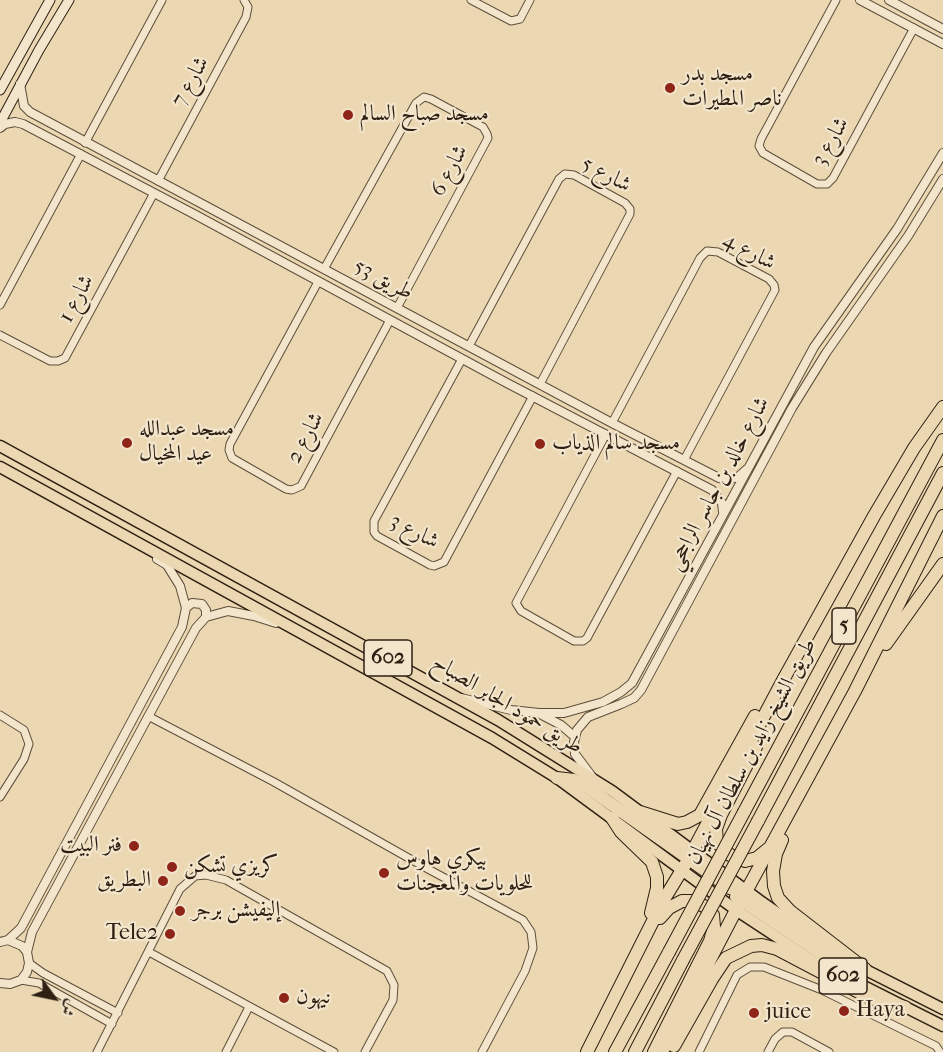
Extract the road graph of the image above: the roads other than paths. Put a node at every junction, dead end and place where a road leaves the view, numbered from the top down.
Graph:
1 (50, 0) edge
2 (162, 0) edge
3 (244, 0) edge
4 (471, 0) edge
5 (530, 0) edge
6 (836, 0) edge
7 (860, 0) edge
8 (889, 0) edge
9 (67, 1) edge
10 (914, 28) junction
11 (943, 28) edge
12 (943, 44) edge
13 (20, 84) junction
14 (0, 90) edge
15 (37, 116) junction
16 (0, 123) edge
17 (30, 127) junction
18 (0, 128) edge
19 (86, 143) junction
20 (943, 153) edge
21 (81, 154) junction
22 (943, 179) edge
23 (158, 181) junction
24 (921, 191) junction
25 (154, 193) junction
26 (198, 202) junction
27 (928, 204) junction
28 (214, 211) junction
29 (192, 213) junction
30 (209, 222) junction
31 (897, 229) junction
32 (908, 236) junction
33 (324, 269) junction
34 (318, 282) junction
35 (0, 305) edge
36 (398, 308) junction
37 (390, 321) junction
38 (0, 335) edge
39 (469, 346) junction
40 (814, 347) junction
41 (826, 353) junction
42 (462, 359) junction
43 (493, 359) junction
44 (512, 369) junction
45 (488, 373) junction
46 (505, 382) junction
47 (540, 384) junction
48 (533, 396) junction
49 (943, 407) edge
50 (612, 423) junction
51 (606, 434) junction
52 (943, 440) edge
53 (0, 446) edge
54 (684, 460) junction
55 (0, 467) edge
56 (747, 469) junction
57 (677, 471) junction
58 (943, 473) edge
59 (711, 474) junction
60 (704, 486) junction
61 (723, 512) junction
62 (943, 516) edge
63 (98, 521) junction
64 (205, 558) junction
65 (943, 564) edge
66 (192, 574) junction
67 (186, 608) junction
68 (206, 617) junction
69 (297, 630) junction
70 (657, 636) junction
71 (666, 645) junction
72 (862, 677) junction
73 (782, 682) junction
74 (458, 697) junction
75 (539, 713) junction
76 (0, 715) edge
77 (148, 716) junction
78 (575, 737) junction
79 (816, 764) junction
80 (557, 778) junction
81 (595, 780) junction
82 (0, 797) edge
83 (640, 812) junction
84 (612, 818) junction
85 (773, 844) junction
86 (688, 860) junction
87 (742, 900) junction
88 (646, 935) junction
89 (4, 941) edge
90 (639, 948) junction
91 (27, 951) junction
92 (149, 952) junction
93 (849, 962) junction
94 (29, 963) junction
95 (865, 969) junction
96 (21, 980) junction
97 (0, 982) edge
98 (10, 984) junction
99 (0, 992) edge
100 (249, 1007) junction
101 (904, 1007) junction
102 (943, 1008) edge
103 (118, 1013) junction
104 (112, 1024) junction
105 (943, 1027) edge
106 (97, 1052) edge
107 (226, 1052) edge
108 (334, 1052) edge
109 (365, 1052) edge
110 (482, 1052) edge
111 (587, 1052) edge
112 (615, 1052) edge
113 (635, 1052) edge
114 (654, 1052) edge
115 (663, 1052) edge
116 (670, 1052) edge
117 (699, 1052) edge
118 (768, 1052) edge
119 (829, 1052) edge
120 (940, 1052) edge

1 - 14 main road
2 - 19 street
3 - 23 street, شارع 7
4 - 5 street
6 - 10 street, شارع 3
7 - 10 street
8 - 11 street
9 - 13 main road
10 - 12 street
13 - 15 street, طريق 53
13 - 16 main road
15 - 17 street
15 - 19 street, طريق 53
17 - 18 street, طريق 53
17 - 21 street, طريق 53
19 - 23 street, طريق 53
20 - 24 street, شارع خالد بن جاسر الراجحي
21 - 25 street, طريق 53
21 - 35 street
22 - 27 street, شارع خالد بن جاسر الراجحي
23 - 26 street, طريق 53
24 - 27 street
24 - 31 street, شارع خالد بن جاسر الراجحي
25 - 29 street, طريق 53
25 - 38 street, شارع 1
26 - 28 street, طريق 53
26 - 29 street
27 - 32 street, شارع خالد بن جاسر الراجحي
28 - 30 street
28 - 33 street, طريق 53
29 - 30 street, طريق 53
30 - 34 street, طريق 53
31 - 32 street
31 - 40 street, شارع خالد بن جاسر الراجحي
32 - 41 street, شارع خالد بن جاسر الراجحي
33 - 36 street, طريق 53
33 - 36 street, شارع 6
34 - 37 street, طريق 53
34 - 37 street, شارع 2
36 - 39 street, طريق 53
37 - 42 street, طريق 53
39 - 43 street, طريق 53
39 - 47 street, شارع 5
40 - 41 street
40 - 56 street, شارع خالد بن جاسر الراجحي
41 - 71 street, شارع خالد بن جاسر الراجحي
42 - 45 street, طريق 53
42 - 48 street, شارع 3
43 - 44 street, طريق 53
43 - 45 street
44 - 46 street
44 - 47 street, طريق 53
45 - 46 street, طريق 53
46 - 48 street, طريق 53
47 - 50 street, طريق 53
48 - 51 street, طريق 53
49 - 73 highway
50 - 54 street, طريق 53
50 - 54 street, شارع 4
51 - 57 street, طريق 53
51 - 57 street
52 - 112 highway, طريق الشيخ زايد بن سلطان آل نهيان / 5, bridge
53 - 64 main road, طريق حمود الجابر الصباح / 602
54 - 59 street, طريق 53
55 - 63 main road, طريق حمود الجابر الصباح / 602
56 - 59 street, طريق 53
56 - 61 street, شارع خالد بن جاسر الراجحي
57 - 60 street, طريق 53
58 - 113 highway, طريق الشيخ زايد بن سلطان آل نهيان / 5, bridge
59 - 60 street
60 - 61 street, طريق 53
61 - 70 street, شارع خالد بن جاسر الراجحي
62 - 72 highway
63 - 66 main road, طريق حمود الجابر الصباح / 602
63 - 67 street
64 - 66 main road
64 - 74 main road, طريق حمود الجابر الصباح / 602
65 - 72 highway
66 - 69 main road, طريق حمود الجابر الصباح / 602
67 - 68 street
67 - 89 street
68 - 69 street
68 - 77 street
69 - 80 main road, طريق حمود الجابر الصباح / 602
70 - 71 street
70 - 75 street, شارع خالد بن جاسر الراجحي
71 - 78 street, شارع خالد بن جاسر الراجحي
72 - 79 highway
73 - 83 highway
73 - 85 highway
73 - 86 highway
74 - 75 street, شارع خالد بن جاسر الراجحي
74 - 81 main road, طريق حمود الجابر الصباح / 602
75 - 78 street
76 - 82 street
77 - 91 street
77 - 110 street
78 - 81 street
79 - 85 highway
79 - 95 highway
80 - 84 main road, طريق حمود الجابر الصباح / 602
80 - 86 highway
81 - 83 main road, طريق حمود الجابر الصباح / 602
83 - 86 main road, طريق حمود الجابر الصباح / 602
84 - 86 main road, طريق حمود الجابر الصباح / 602
84 - 90 highway
85 - 87 highway
86 - 87 main road, طريق حمود الجابر الصباح / 602
86 - 87 highway
86 - 88 highway
87 - 93 highway
87 - 93 main road, طريق حمود الجابر الصباح / 602
87 - 101 main road, طريق حمود الجابر الصباح / 602
87 - 115 highway
88 - 90 highway
88 - 114 highway
89 - 91 street
90 - 111 highway
91 - 94 street
92 - 100 street
92 - 103 street
92 - 109 street
93 - 95 main road, 602
94 - 96 street
94 - 103 street
95 - 102 main road, 602
96 - 98 street
96 - 104 street
97 - 98 street
98 - 99 street
100 - 107 street
100 - 108 street
101 - 105 main road, 602
101 - 116 highway
103 - 104 street
104 - 106 street
117 - 120 street
118 - 119 street

